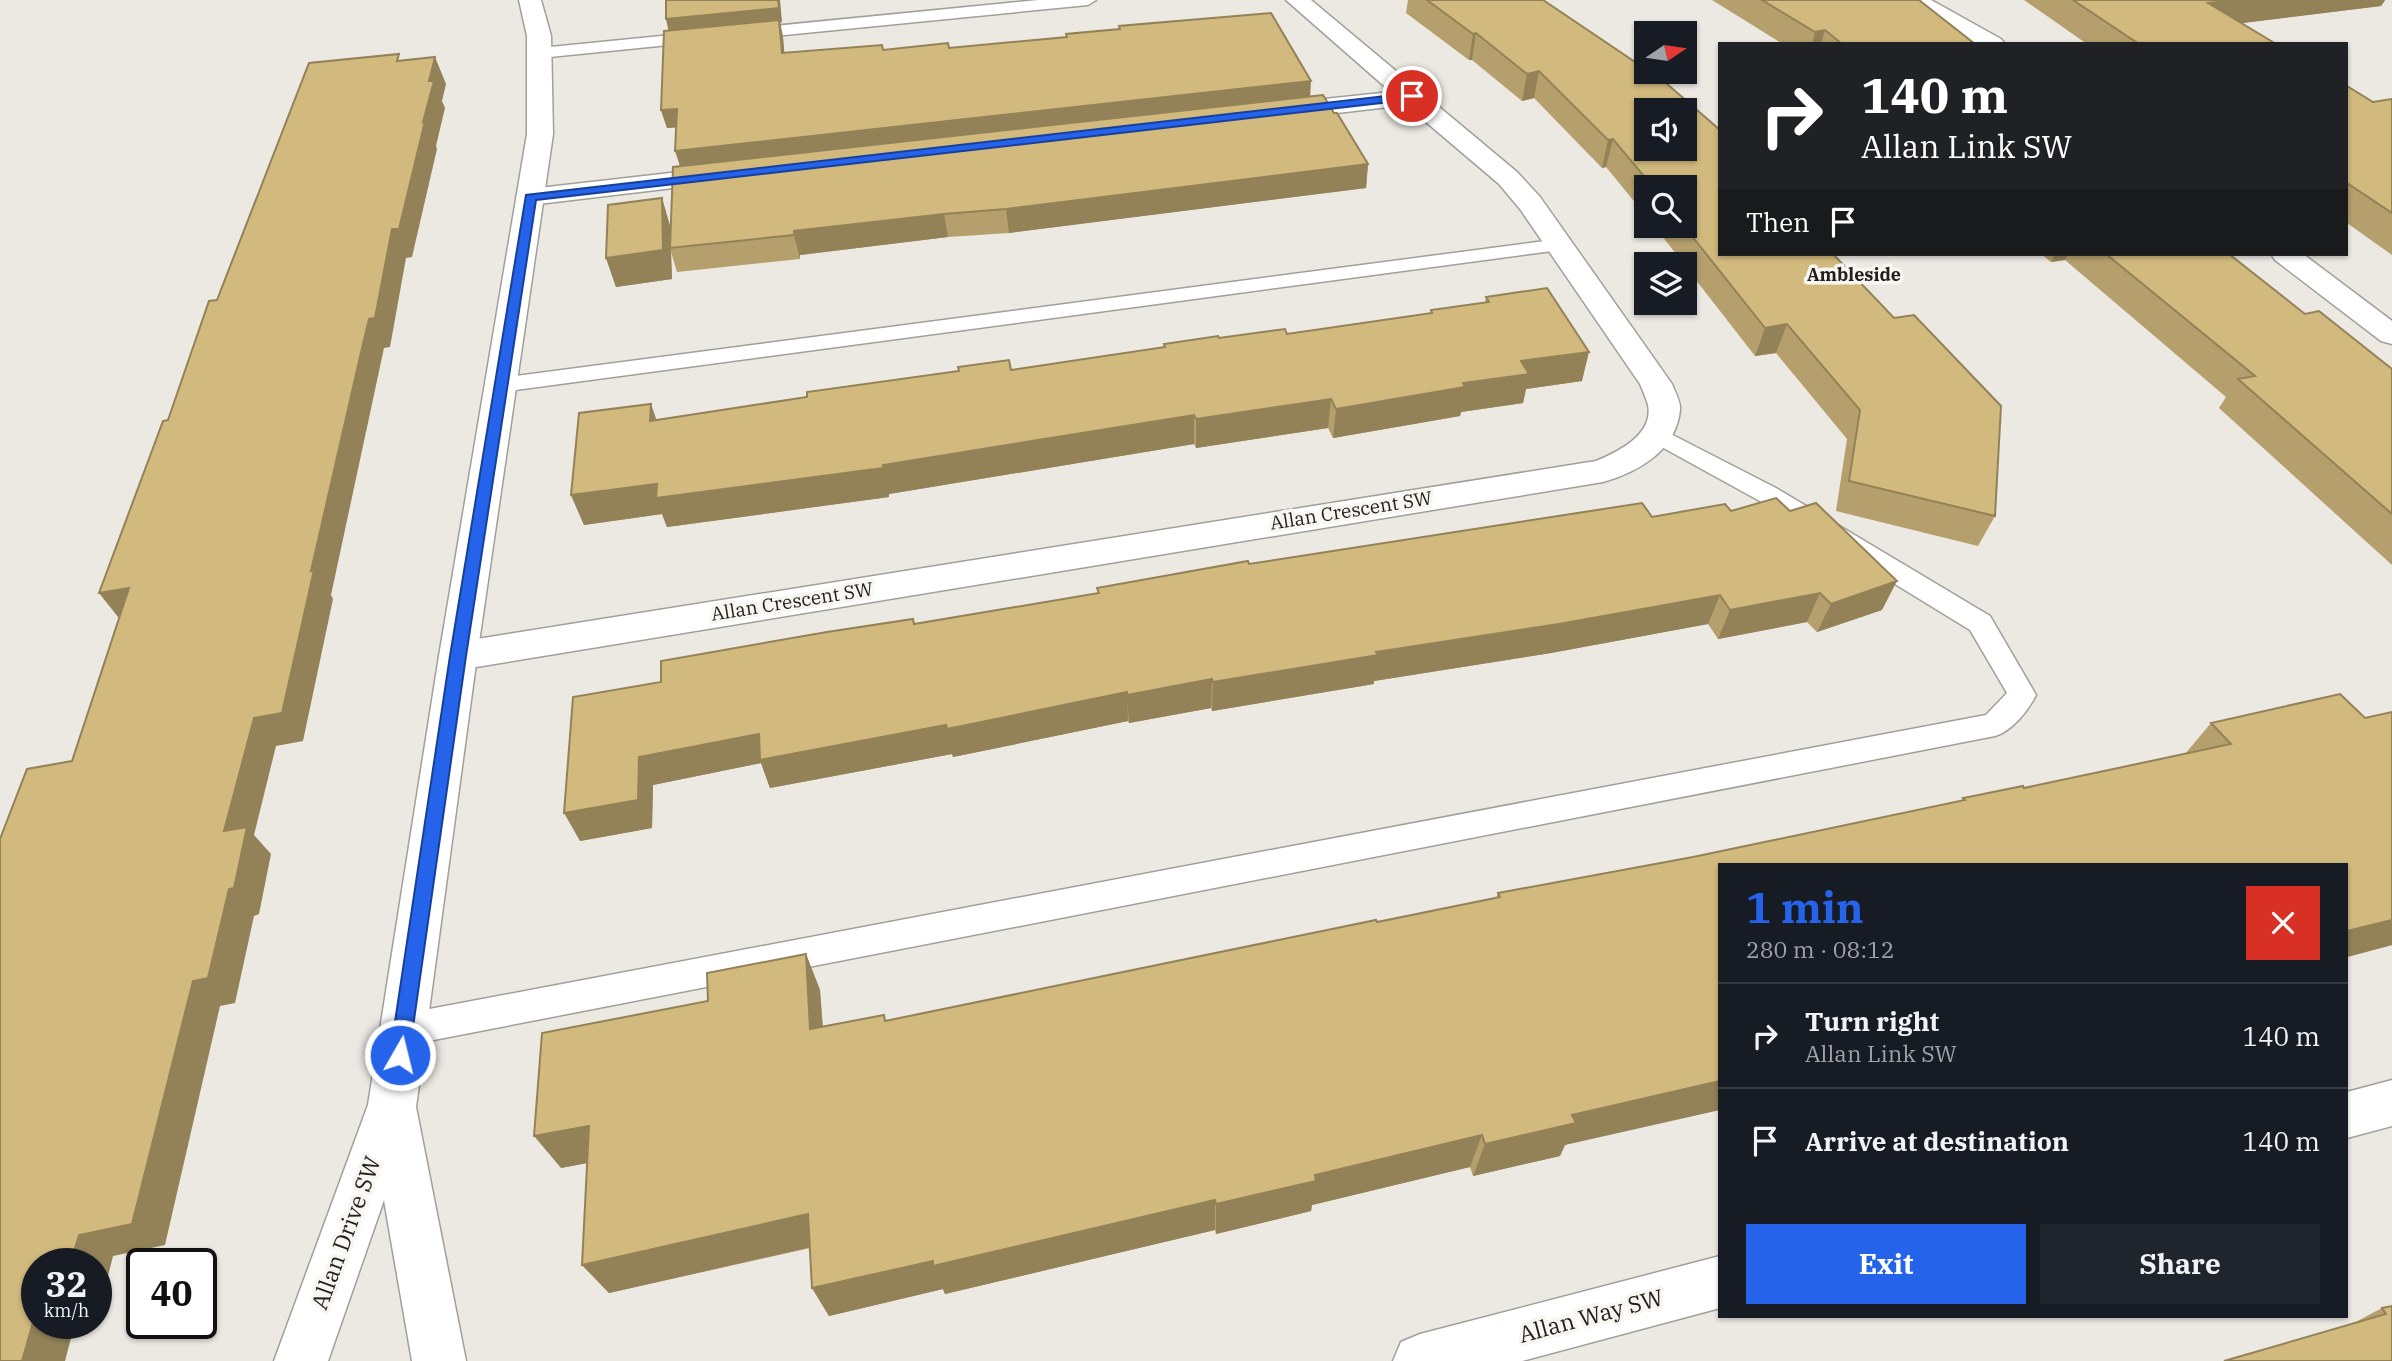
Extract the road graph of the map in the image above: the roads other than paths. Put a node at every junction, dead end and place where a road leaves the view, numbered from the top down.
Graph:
1 (530, 0) edge
2 (1088, 0) edge
3 (1297, 0) edge
4 (1914, 0) edge
5 (1989, 42) edge
6 (540, 53) junction
7 (1412, 96) junction
8 (1248, 115) edge
9 (741, 173) edge
10 (530, 197) junction
11 (1560, 245) junction
12 (2288, 256) edge
13 (2392, 335) edge
14 (501, 385) junction
15 (1657, 435) junction
16 (458, 656) junction
17 (403, 1030) junction
18 (2392, 1104) edge
19 (392, 1105) junction
20 (2348, 1115) edge
21 (1718, 1283) edge
22 (300, 1361) edge
23 (439, 1361) edge
24 (1420, 1361) edge

1 - 6 street, Allan Drive SW
2 - 6 lane
3 - 7 street
4 - 5 street
6 - 10 street, Allan Drive SW
7 - 8 street
7 - 11 street
9 - 10 street
10 - 14 street, Allan Drive SW
11 - 14 lane
11 - 15 street
12 - 13 street
14 - 16 street, Allan Drive SW
15 - 16 street, Allan Crescent SW
15 - 17 lane
16 - 17 street, Allan Drive SW
17 - 19 street, Allan Drive SW
18 - 20 street
19 - 22 street, Allan Drive SW
19 - 23 street, Allan Drive SW
21 - 24 street, Allan Way SW

